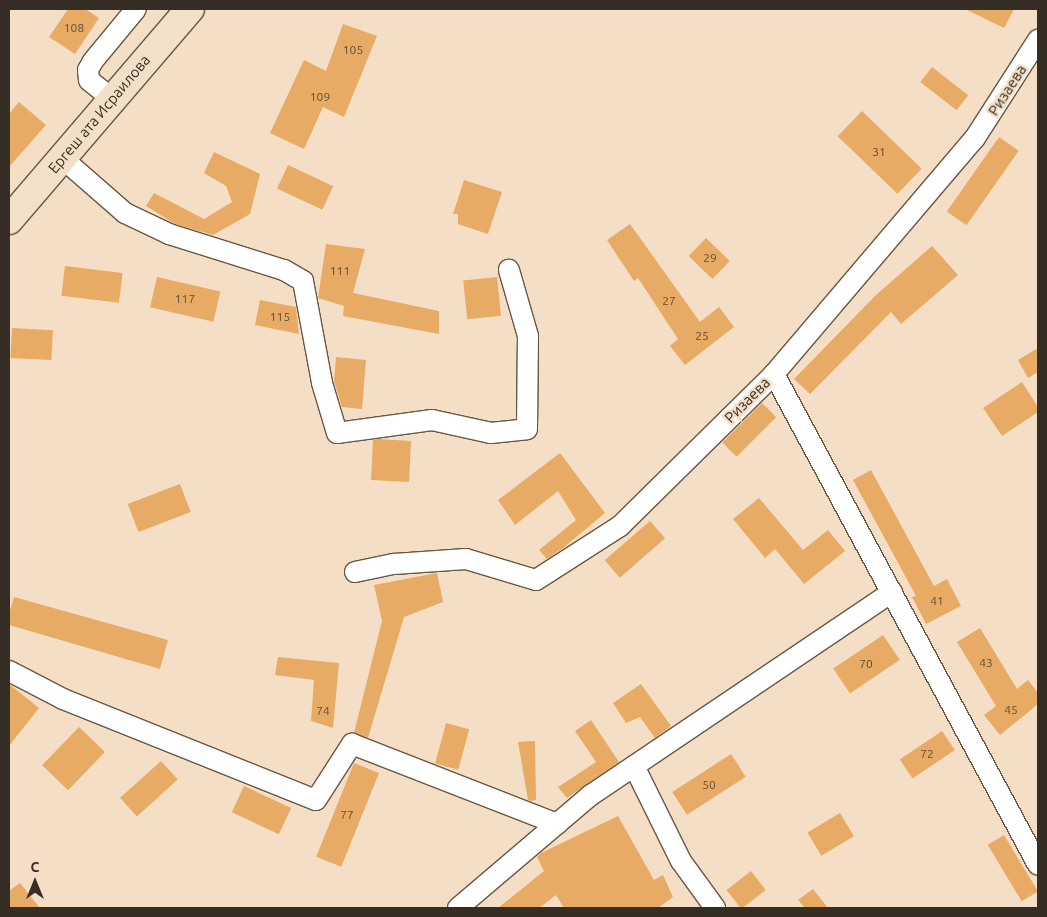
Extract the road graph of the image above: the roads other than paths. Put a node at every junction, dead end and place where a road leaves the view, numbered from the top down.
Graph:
1 (136, 9) edge
2 (190, 9) edge
3 (1038, 40) edge
4 (111, 98) junction
5 (62, 158) junction
6 (9, 220) edge
7 (509, 270) dead end
8 (774, 374) junction
9 (355, 572) dead end
10 (892, 592) junction
11 (9, 671) edge
12 (634, 766) junction
13 (557, 824) junction
14 (1038, 864) edge
15 (458, 908) edge
16 (716, 908) edge

1 - 4 street
2 - 4 main road, Ергеш ата Исраилова
3 - 8 street, Ризаева
4 - 5 main road, Ергеш ата Исраилова
5 - 6 main road, Ергеш ата Исраилова
5 - 7 street
8 - 9 street, Ризаева
8 - 10 street
10 - 12 street
10 - 14 street
11 - 13 street
12 - 13 street
12 - 16 street
13 - 15 street

